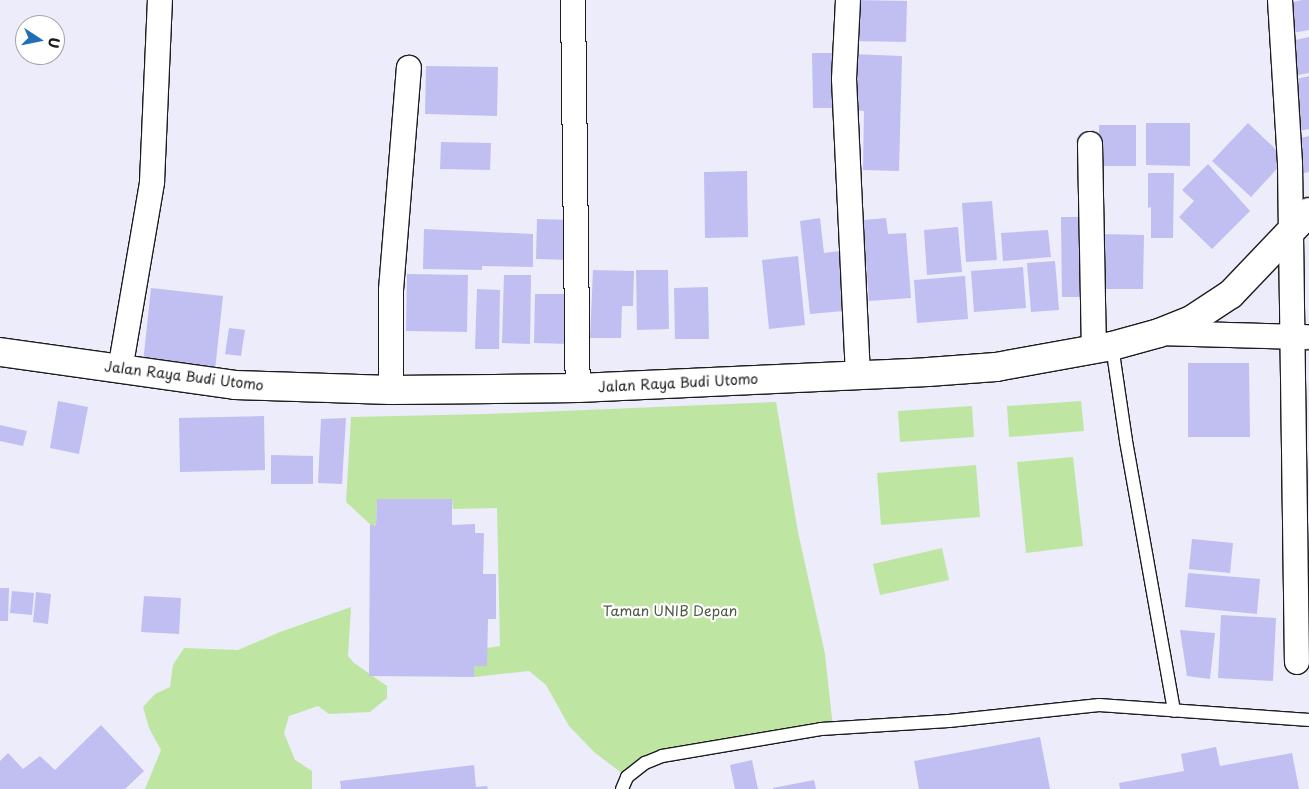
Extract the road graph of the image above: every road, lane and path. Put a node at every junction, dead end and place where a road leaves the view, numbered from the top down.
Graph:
1 (160, 0) edge
2 (573, 0) edge
3 (848, 0) edge
4 (1280, 0) edge
5 (408, 68) dead end
6 (1090, 144) dead end
7 (1300, 221) edge
8 (1159, 333) junction
9 (1301, 337) edge
10 (1103, 347) junction
11 (0, 352) edge
12 (120, 370) junction
13 (858, 375) junction
14 (578, 388) junction
15 (391, 390) junction
16 (1297, 662) dead end
17 (1174, 712) junction
18 (1309, 720) edge
19 (622, 789) edge

1 - 12 street
2 - 14 street
3 - 13 street
4 - 7 street
5 - 15 street
6 - 10 street
7 - 8 highway, Jalan Raya Budi Utomo
7 - 9 street
8 - 9 street
8 - 10 highway, Jalan Raya Budi Utomo
9 - 16 street
10 - 13 highway, Jalan Raya Budi Utomo
10 - 17 lane
11 - 12 highway, Jalan Raya Budi Utomo
12 - 15 highway, Jalan Raya Budi Utomo
13 - 14 highway, Jalan Raya Budi Utomo
14 - 15 highway, Jalan Raya Budi Utomo
17 - 18 lane
17 - 19 lane

